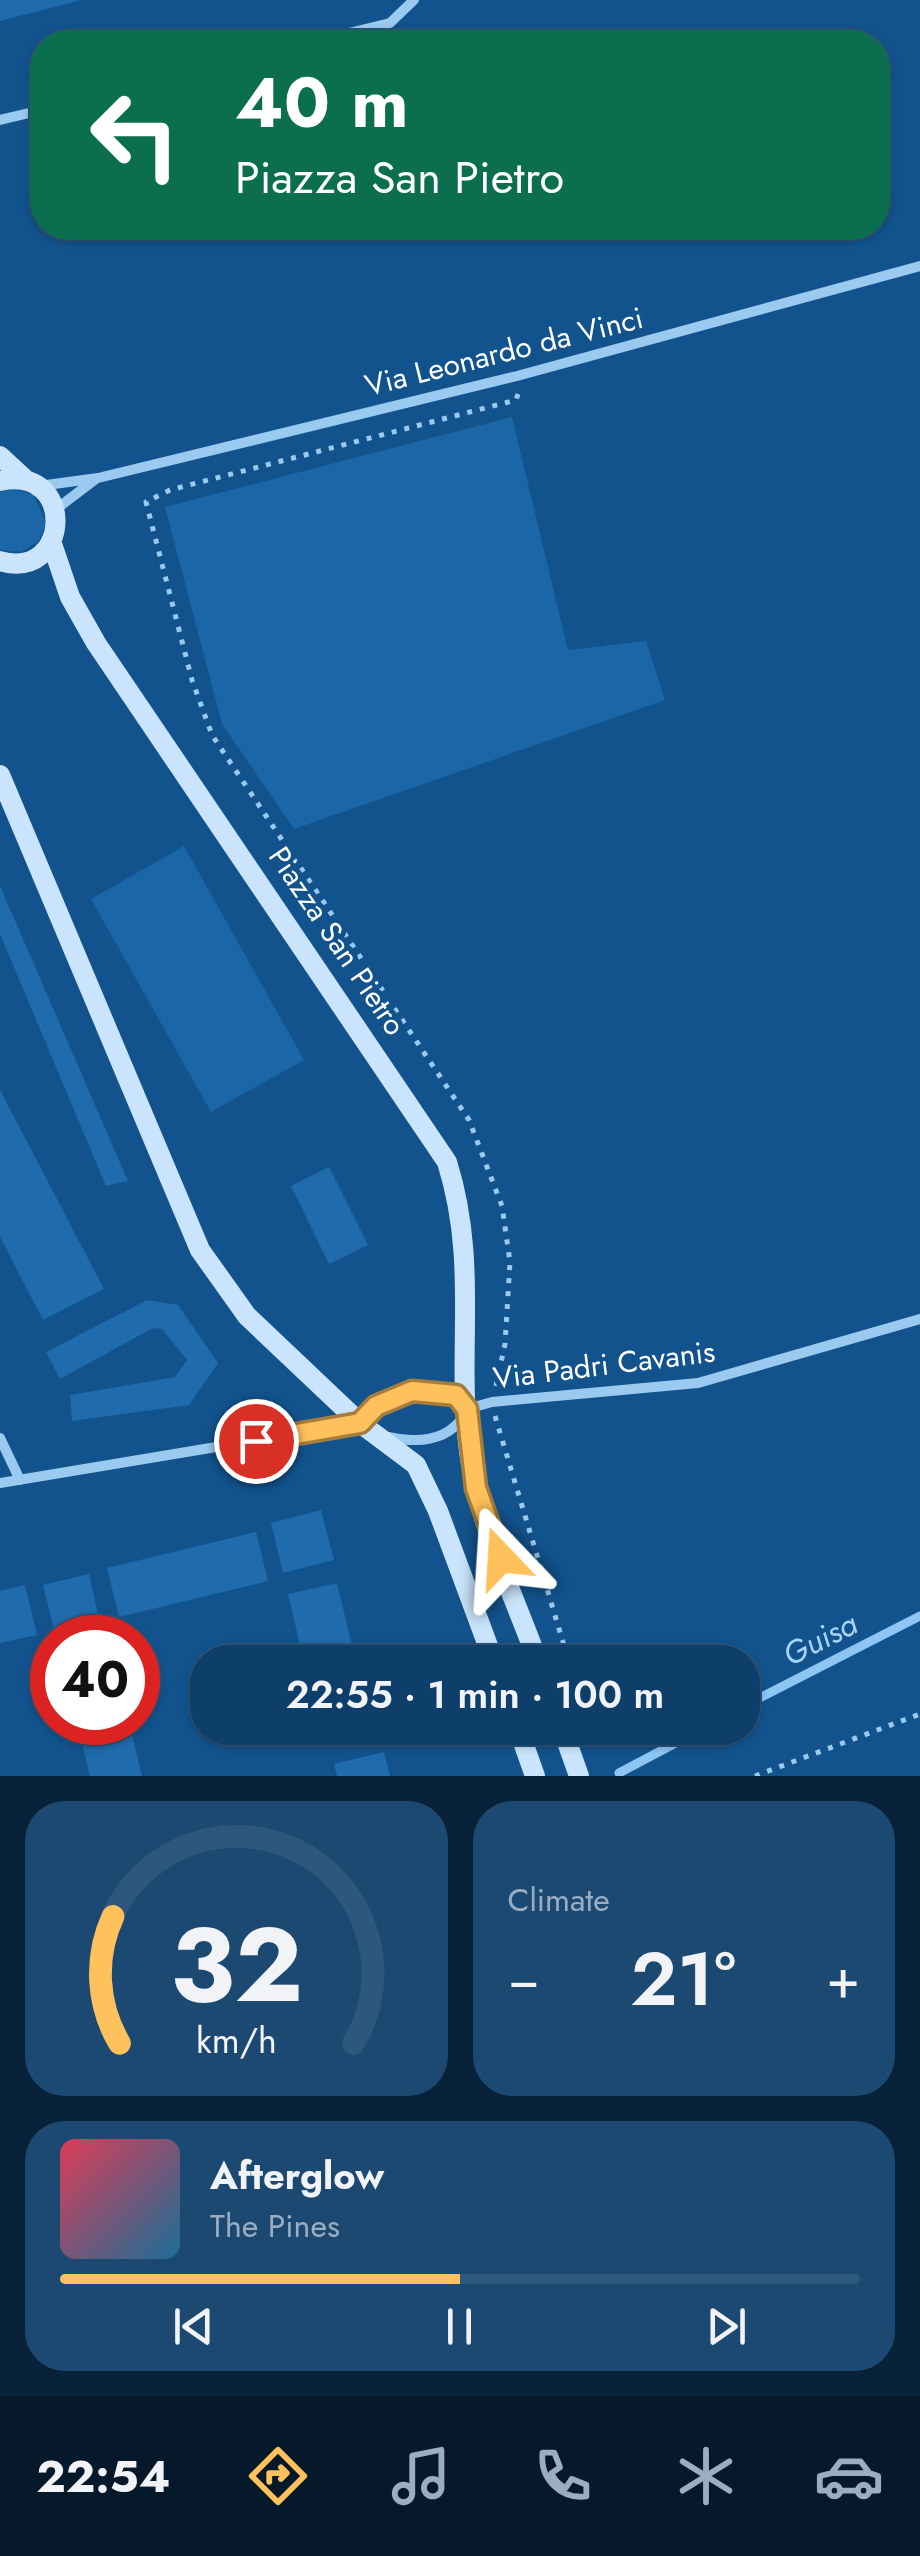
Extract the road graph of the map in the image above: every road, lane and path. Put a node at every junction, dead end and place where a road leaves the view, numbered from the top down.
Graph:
1 (414, 0) edge
2 (361, 30) edge
3 (30, 113) edge
4 (0, 120) edge
5 (920, 266) edge
6 (517, 376) junction
7 (0, 456) edge
8 (98, 478) junction
9 (0, 480) edge
10 (32, 483) junction
11 (55, 510) junction
12 (52, 541) junction
13 (0, 561) edge
14 (0, 776) edge
15 (920, 1320) edge
16 (492, 1402) junction
17 (467, 1409) junction
18 (360, 1423) junction
19 (382, 1436) junction
20 (0, 1438) edge
21 (20, 1480) junction
22 (0, 1483) edge
23 (488, 1645) edge
24 (532, 1645) edge
25 (564, 1645) edge
26 (920, 1714) edge
27 (524, 1745) edge
28 (568, 1745) edge
29 (535, 1776) edge
30 (579, 1776) edge
31 (755, 1776) edge

1 - 2 street
3 - 4 street
5 - 6 street, Via Leonardo da Vinci
6 - 8 street, Via Leonardo da Vinci
6 - 16 path
7 - 10 street
8 - 10 street, Via Leonardo da Vinci
8 - 11 street, Via Leonardo da Vinci
9 - 10 street
10 - 11 street
11 - 12 street
12 - 13 street
12 - 17 street, Piazza San Pietro
14 - 18 street
15 - 16 street, Via Padri Cavanis
16 - 17 street, Via Padri Cavanis
16 - 25 path
17 - 18 street
17 - 19 street
17 - 24 street, Piazza San Pietro
18 - 19 street
18 - 21 street
19 - 23 street
20 - 21 street
21 - 22 street
26 - 31 path
27 - 29 street
28 - 30 street

